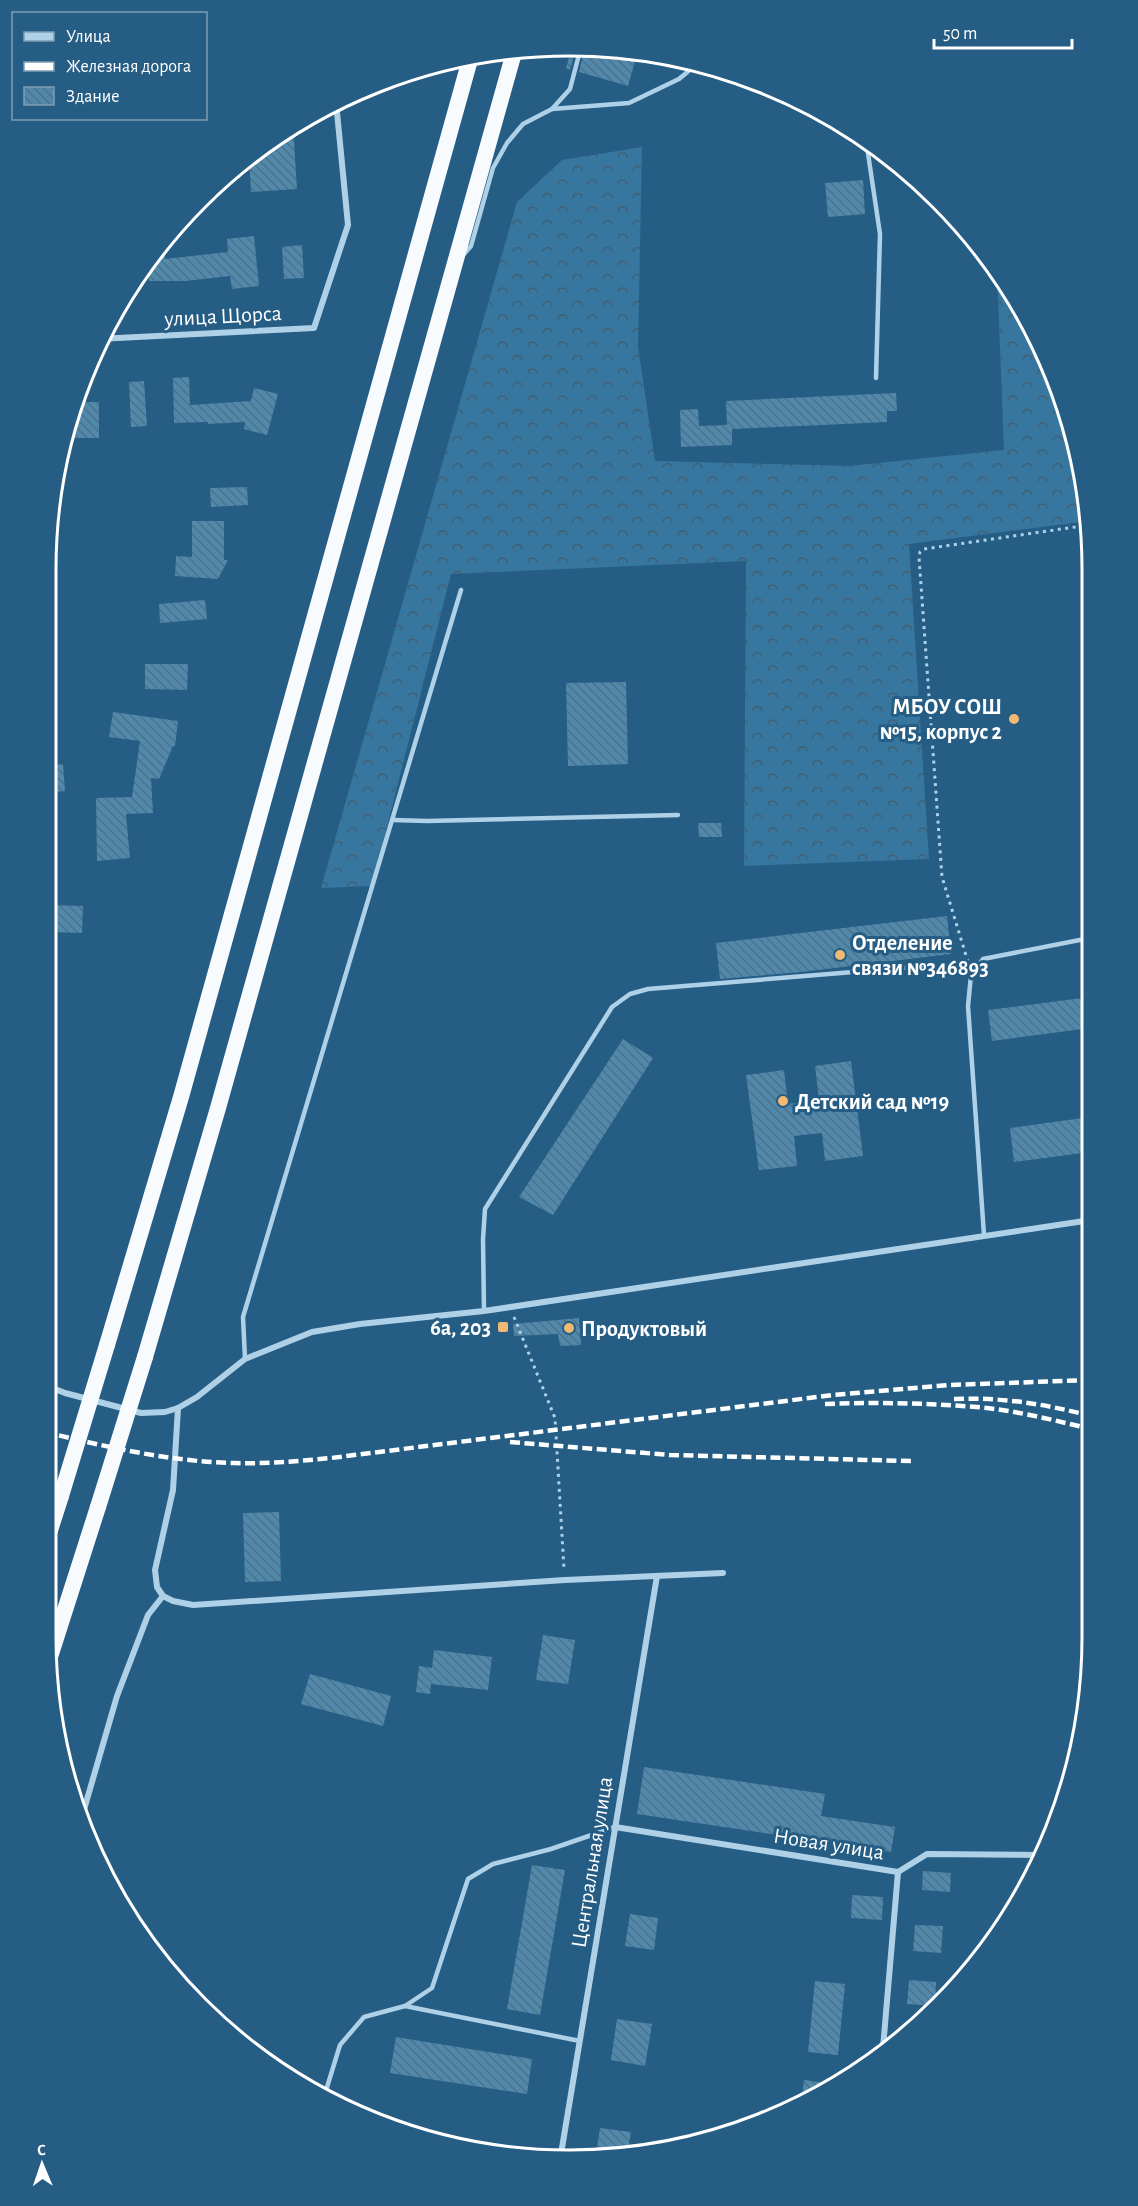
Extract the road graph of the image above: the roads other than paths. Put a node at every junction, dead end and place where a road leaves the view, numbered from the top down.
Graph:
1 (579, 56) edge
2 (512, 59) edge
3 (468, 65) edge
4 (690, 70) edge
5 (552, 109) junction
6 (337, 111) edge
7 (868, 152) edge
8 (454, 265) junction
9 (110, 338) edge
10 (876, 378) dead end
11 (461, 590) dead end
12 (678, 815) dead end
13 (393, 820) junction
14 (1082, 940) edge
15 (940, 972) dead end
16 (1082, 1221) edge
17 (984, 1234) junction
18 (484, 1311) junction
19 (245, 1359) junction
20 (56, 1389) edge
21 (178, 1408) junction
22 (56, 1512) edge
23 (723, 1573) dead end
24 (657, 1576) junction
25 (163, 1596) junction
26 (56, 1638) edge
27 (85, 1807) edge
28 (615, 1827) junction
29 (1034, 1855) edge
30 (898, 1872) junction
31 (405, 2006) junction
32 (580, 2041) junction
33 (883, 2043) edge
34 (326, 2090) edge
35 (562, 2150) edge

1 - 5 lane
2 - 8 highway
3 - 22 highway, bridge
4 - 5 lane
5 - 8 lane
6 - 9 street, улица Щорса
7 - 10 lane
8 - 26 highway, bridge
11 - 13 lane
12 - 13 lane
13 - 19 lane
14 - 17 lane
15 - 18 lane
16 - 17 street
17 - 18 street
18 - 19 street
19 - 21 street
20 - 21 street
21 - 25 street
23 - 24 street
24 - 25 street
24 - 28 street, Центральная улица
25 - 27 street
28 - 30 street, Новая улица
28 - 31 lane
28 - 32 street, Центральная улица
29 - 30 street
30 - 33 street, Новая улица
31 - 32 lane
31 - 34 lane
32 - 35 street, Центральная улица

